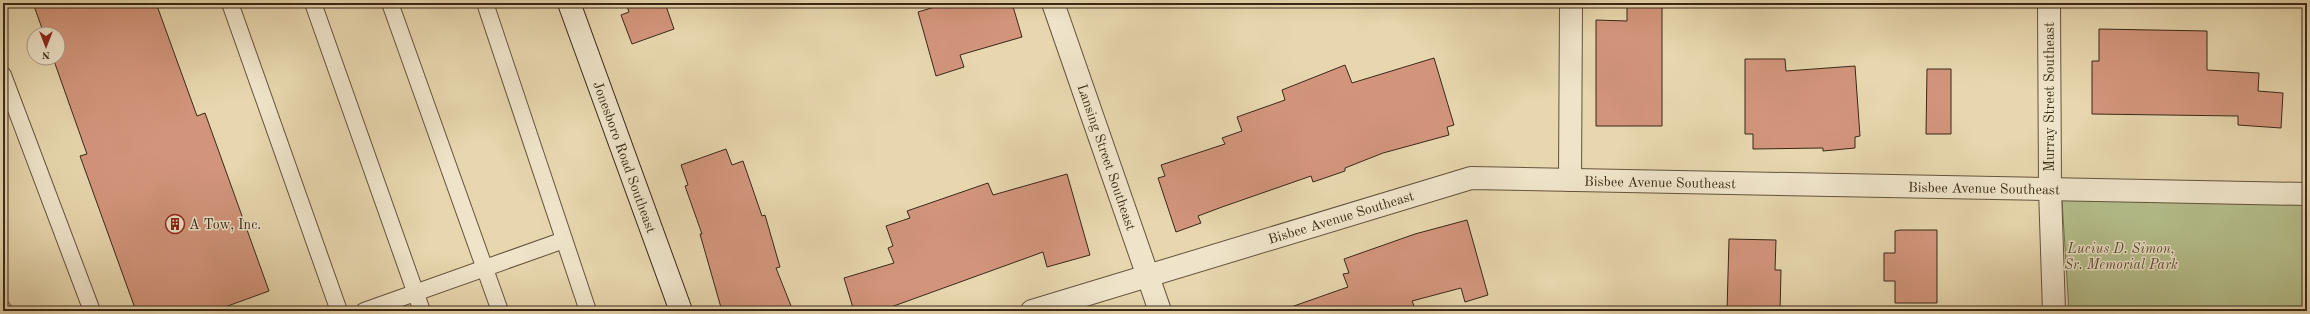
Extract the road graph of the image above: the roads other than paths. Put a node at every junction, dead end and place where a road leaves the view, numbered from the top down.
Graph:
1 (230, 3) edge
2 (313, 3) edge
3 (390, 3) edge
4 (485, 3) edge
5 (569, 3) edge
6 (1053, 3) edge
7 (1571, 3) edge
8 (2049, 3) edge
9 (3, 75) edge
10 (1570, 180) junction
11 (2050, 189) junction
12 (2307, 194) edge
13 (564, 240) junction
14 (485, 268) junction
15 (1148, 275) junction
16 (416, 293) junction
17 (92, 311) edge
18 (339, 311) edge
19 (364, 311) edge
20 (422, 311) edge
21 (500, 311) edge
22 (588, 311) edge
23 (681, 311) edge
24 (1032, 311) edge
25 (1160, 311) edge
26 (2054, 311) edge

1 - 18 lane
2 - 16 lane
3 - 14 lane
4 - 13 lane
5 - 23 street, Jonesboro Road Southeast
6 - 15 street, Lansing Street Southeast
7 - 10 street
8 - 11 street, Murray Street Southeast
9 - 17 lane
10 - 11 street, Bisbee Avenue Southeast
10 - 15 street, Bisbee Avenue Southeast
11 - 12 street, Bisbee Avenue Southeast
11 - 26 street, Murray Street Southeast
13 - 14 lane
13 - 22 lane
14 - 16 lane
14 - 21 lane
15 - 24 street, Bisbee Avenue Southeast
15 - 25 street, Lansing Street Southeast
16 - 19 lane
16 - 20 lane

